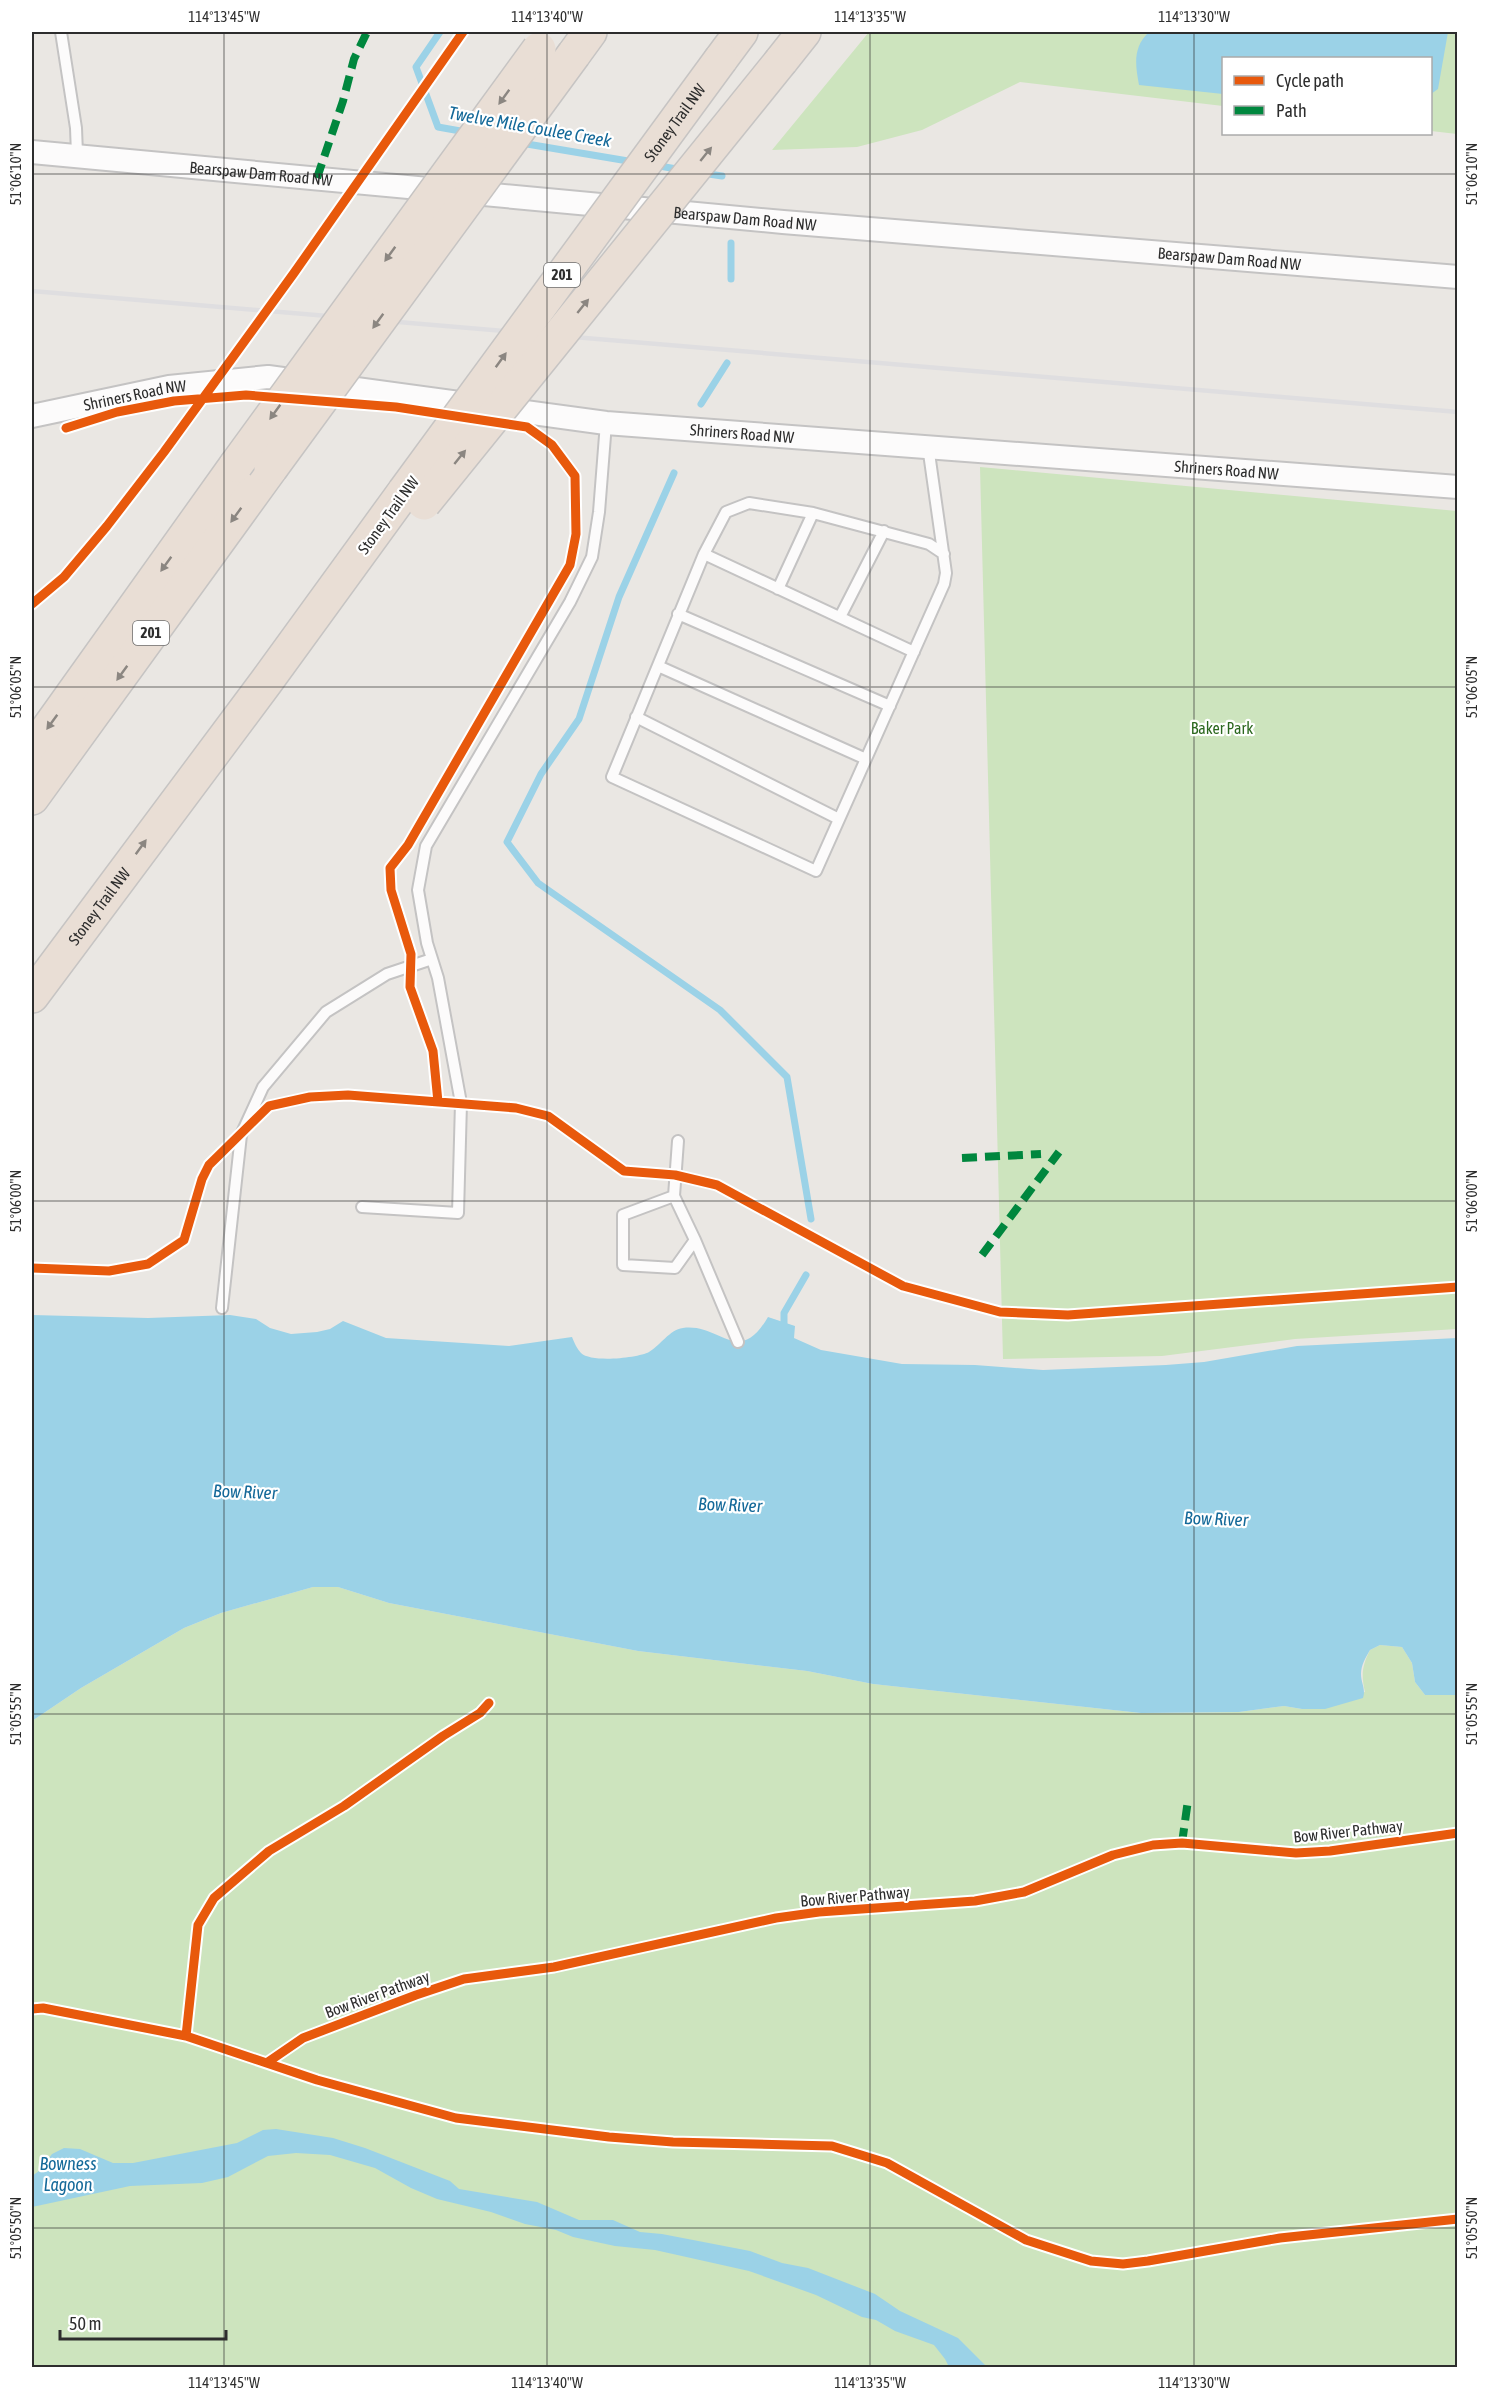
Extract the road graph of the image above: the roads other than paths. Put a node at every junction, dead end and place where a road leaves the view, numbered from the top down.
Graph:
1 (61, 32) edge
2 (741, 32) edge
3 (804, 32) edge
4 (545, 40) edge
5 (582, 43) edge
6 (32, 152) edge
7 (77, 154) junction
8 (1458, 277) edge
9 (32, 416) edge
10 (606, 423) junction
11 (927, 446) junction
12 (1458, 487) edge
13 (414, 497) junction
14 (813, 513) junction
15 (884, 531) junction
16 (704, 554) junction
17 (944, 554) junction
18 (778, 589) junction
19 (678, 614) junction
20 (840, 617) junction
21 (914, 652) junction
22 (658, 666) junction
23 (890, 706) junction
24 (636, 717) junction
25 (32, 751) edge
26 (866, 759) junction
27 (32, 798) edge
28 (839, 819) junction
29 (432, 959) junction
30 (32, 996) edge
31 (678, 1141) dead end
32 (674, 1196) junction
33 (362, 1207) dead end
34 (695, 1240) junction
35 (222, 1308) dead end
36 (738, 1342) dead end

1 - 7 lane
13 -> 2 highway, Stoney Trail NW / 201, bridge
13 -> 3 highway, bridge
4 -> 25 highway, bridge
5 -> 27 highway, 201, bridge
6 - 7 street, Bearspaw Dam Road NW
7 - 8 street, Bearspaw Dam Road NW
9 - 10 street, Shriners Road NW
10 - 11 street, Shriners Road NW
10 - 29 lane
11 - 12 street, Shriners Road NW
11 - 17 lane
30 -> 13 highway, Stoney Trail NW / 201
14 - 15 lane
14 - 16 lane
14 - 18 lane
15 - 17 lane
15 - 20 lane
16 - 18 lane
16 - 19 lane
17 - 21 lane
18 - 20 lane
19 - 22 lane
19 - 23 lane
20 - 21 lane
21 - 23 lane
22 - 24 lane
22 - 26 lane
23 - 26 lane
24 - 28 lane
24 - 28 lane
26 - 28 lane
29 - 33 lane
29 - 35 lane
31 - 32 lane
32 - 34 lane
32 - 34 lane
34 - 36 lane

